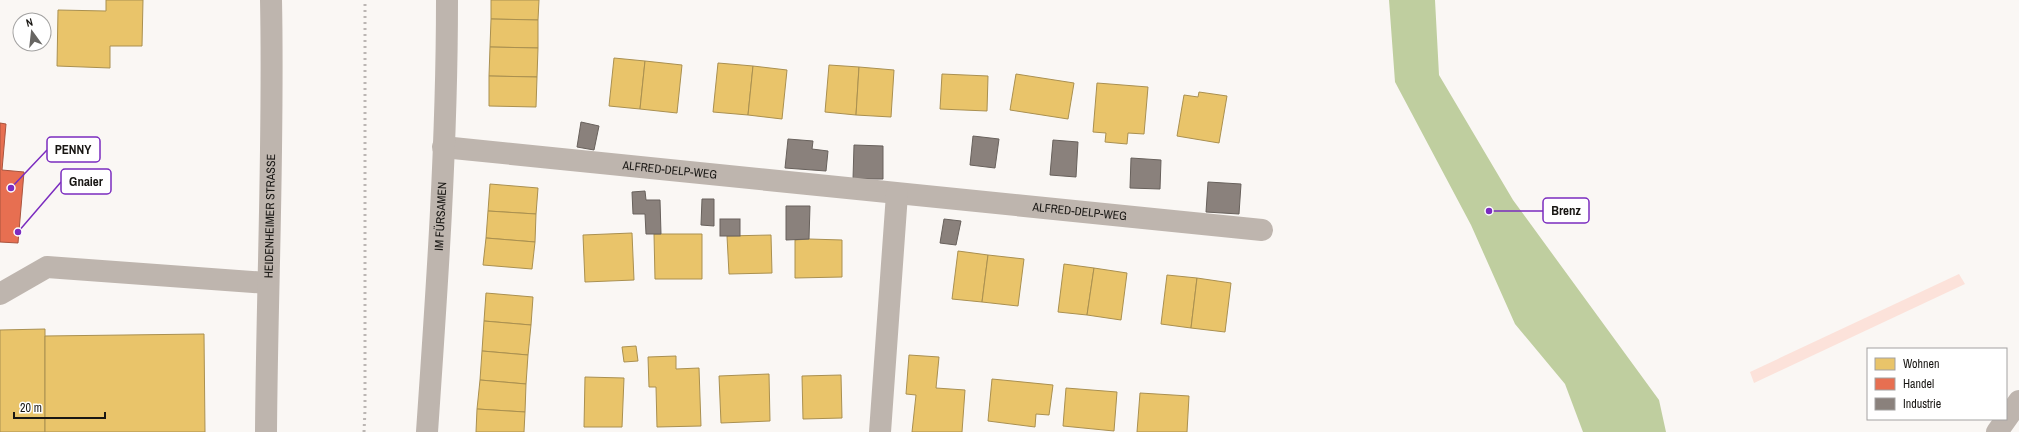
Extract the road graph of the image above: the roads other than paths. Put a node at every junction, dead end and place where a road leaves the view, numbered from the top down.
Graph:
1 (271, 0) edge
2 (447, 0) edge
3 (443, 148) junction
4 (897, 194) junction
5 (1262, 230) dead end
6 (267, 283) junction
7 (0, 294) edge
8 (2019, 401) edge
9 (2007, 418) edge
10 (2006, 420) edge
11 (266, 432) edge
12 (427, 432) edge
13 (880, 432) edge
14 (1997, 432) edge

1 - 6 street, HEIDENHEIMER STRASSE
2 - 3 street, IM FÜRSAMEN
3 - 4 street, ALFRED-DELP-WEG
3 - 12 street, IM FÜRSAMEN
4 - 5 street, ALFRED-DELP-WEG
4 - 13 street
6 - 7 street
6 - 11 street, HEIDENHEIMER STRASSE
8 - 9 street
10 - 14 street

